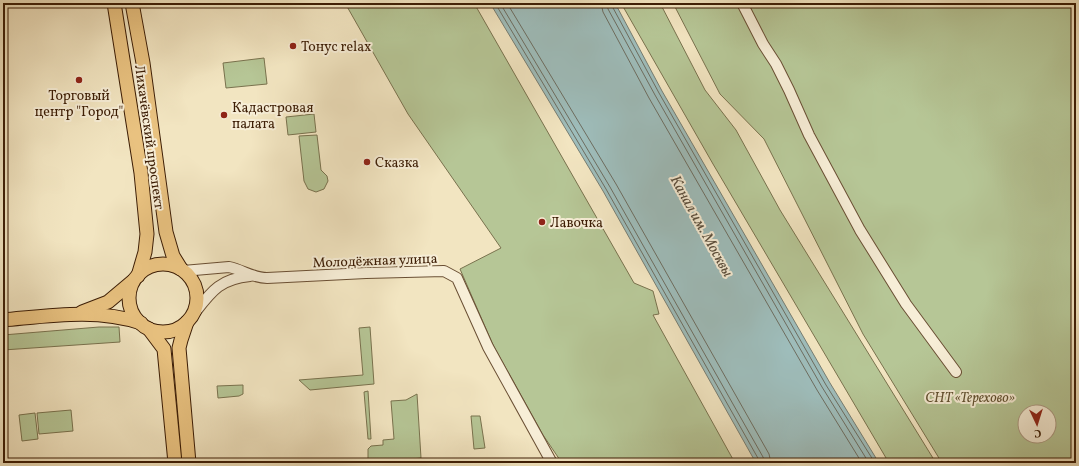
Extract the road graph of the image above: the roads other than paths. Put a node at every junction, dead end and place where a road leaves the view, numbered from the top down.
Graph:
1 (114, 3) edge
2 (132, 3) edge
3 (742, 3) edge
4 (182, 270) junction
5 (252, 276) junction
6 (137, 278) junction
7 (77, 314) junction
8 (190, 319) junction
9 (3, 320) edge
10 (145, 326) junction
11 (956, 372) dead end
12 (175, 463) edge
13 (189, 463) edge
14 (552, 463) edge

1 - 6 main road, Лихачёвский проспект
2 - 4 main road, Лихачёвский проспект
3 - 11 street
4 - 5 street, Молодёжная улица
4 - 6 main road
4 - 8 main road, Лихачёвский проспект
5 - 8 street, Молодёжная улица
5 - 14 street, Молодёжная улица
6 - 7 main road
6 - 10 main road, Лихачёвский проспект
7 - 9 main road
7 - 10 main road
8 - 10 main road
8 - 13 main road, Лихачёвский проспект
10 - 12 main road, Лихачёвский проспект

